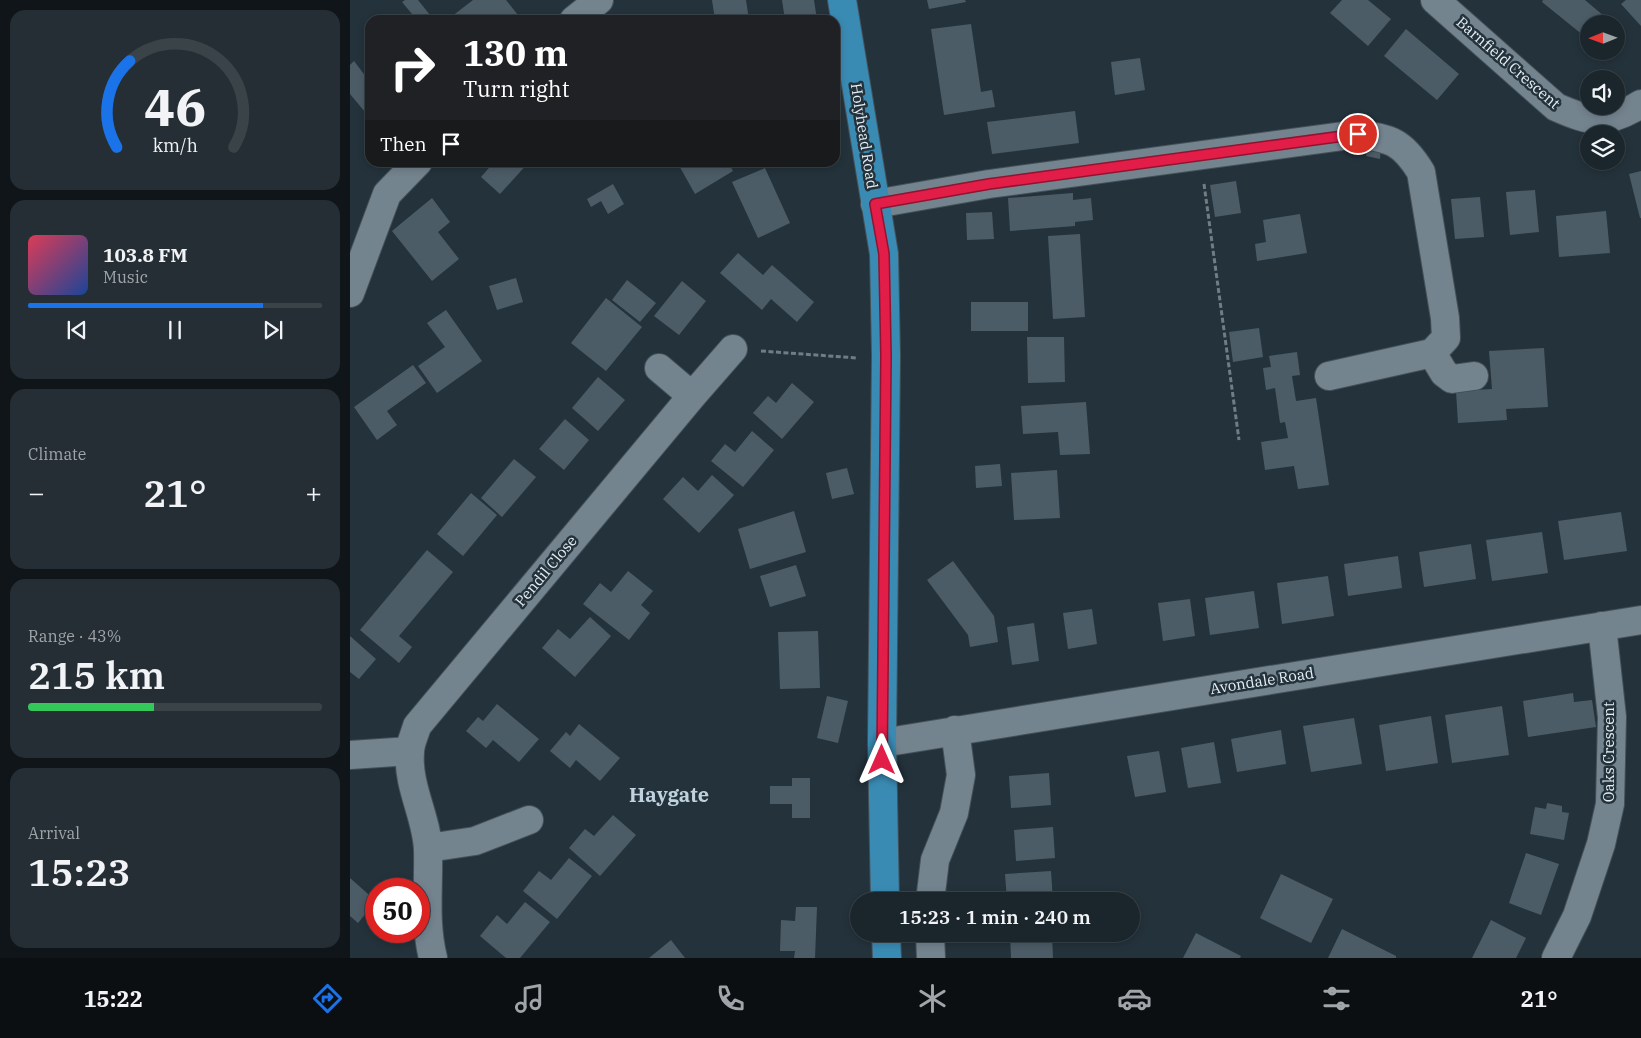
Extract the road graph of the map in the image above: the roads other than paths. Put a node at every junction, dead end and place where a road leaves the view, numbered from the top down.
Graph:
1 (599, 0) edge
2 (842, 0) edge
3 (1435, 0) edge
4 (580, 15) edge
5 (1641, 104) edge
6 (413, 167) edge
7 (875, 204) junction
8 (350, 293) edge
9 (733, 349) road end
10 (1432, 353) junction
11 (660, 368) dead end
12 (1329, 376) dead end
13 (1474, 376) dead end
14 (692, 396) junction
15 (1641, 620) edge
16 (1602, 626) junction
17 (955, 730) junction
18 (882, 743) junction
19 (410, 751) junction
20 (350, 755) edge
21 (529, 820) dead end
22 (428, 848) junction
23 (885, 892) edge
24 (931, 892) edge
25 (886, 942) edge
26 (930, 942) edge
27 (432, 958) edge
28 (887, 958) edge
29 (931, 958) edge
30 (1556, 958) edge

1 - 4 street
2 - 7 main road, Holyhead Road
3 - 5 street, Barnfield Crescent
6 - 8 street
7 - 10 street
7 - 18 main road, Holyhead Road
9 - 14 street, Pendil Close
10 - 12 street
10 - 13 street
11 - 14 street
14 - 19 street, Pendil Close
15 - 16 street, Avondale Road
16 - 17 street, Avondale Road
16 - 30 street, Oaks Crescent
17 - 18 street, Avondale Road
17 - 24 street
18 - 23 main road, Holyhead Road
19 - 20 street
19 - 22 street, Pendil Close
21 - 22 street
22 - 27 street, Pendil Close
25 - 28 main road
26 - 29 street

